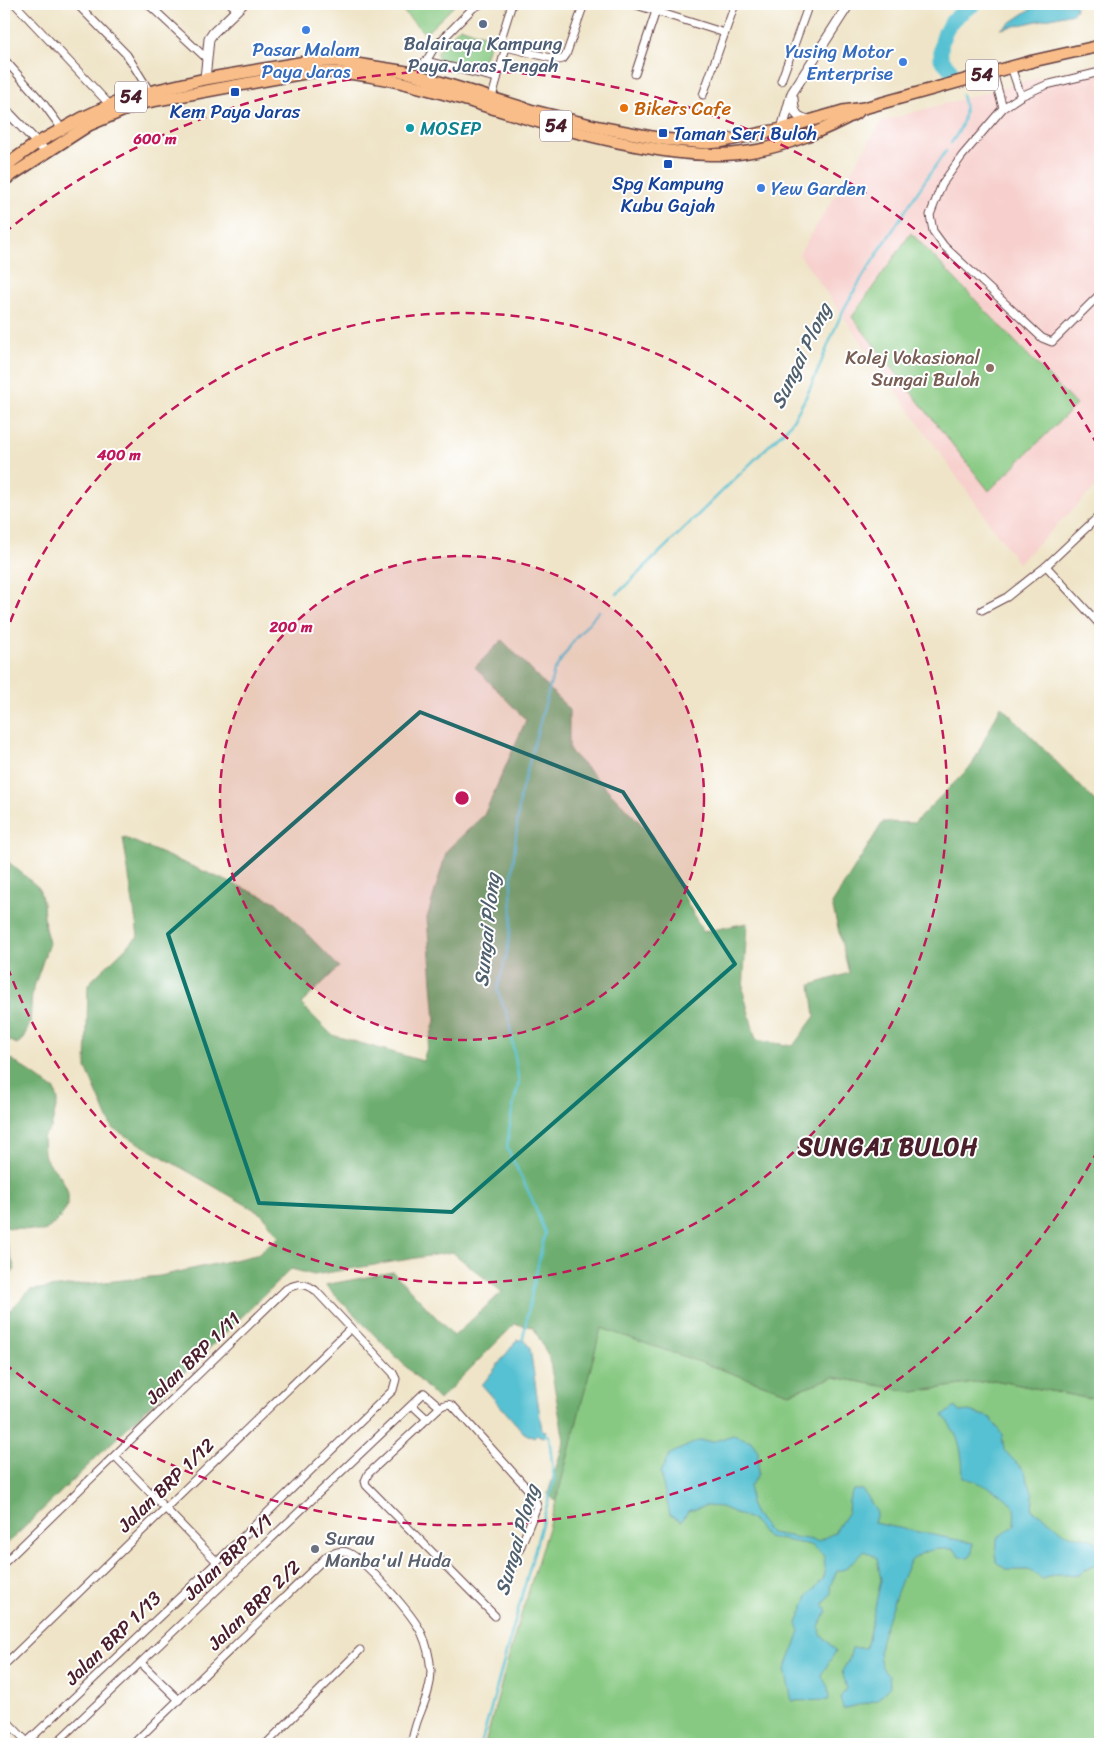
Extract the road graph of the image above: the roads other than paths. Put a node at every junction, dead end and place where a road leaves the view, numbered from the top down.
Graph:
1 (15, 4) edge
2 (77, 4) edge
3 (148, 4) edge
4 (481, 4) edge
5 (511, 4) edge
6 (584, 4) edge
7 (634, 4) edge
8 (735, 4) edge
9 (809, 4) edge
10 (849, 4) edge
11 (237, 6) edge
12 (656, 11) junction
13 (725, 32) junction
14 (1100, 46) edge
15 (506, 47) junction
16 (206, 58) junction
17 (4, 59) edge
18 (425, 61) junction
19 (1011, 68) junction
20 (993, 72) junction
21 (1100, 72) edge
22 (635, 74) dead end
23 (418, 75) junction
24 (497, 78) junction
25 (205, 79) junction
26 (781, 81) dead end
27 (150, 92) junction
28 (792, 93) junction
29 (703, 95) dead end
30 (1021, 96) junction
31 (492, 97) junction
32 (110, 105) junction
33 (4, 108) edge
34 (864, 108) junction
35 (1003, 108) junction
36 (814, 120) junction
37 (833, 125) junction
38 (62, 129) junction
39 (782, 129) junction
40 (42, 147) junction
41 (698, 155) junction
42 (4, 167) edge
43 (4, 180) edge
44 (1100, 294) edge
45 (1100, 515) edge
46 (1046, 566) junction
47 (982, 610) dead end
48 (1100, 625) edge
49 (350, 1329) junction
50 (393, 1390) joint
51 (412, 1405) junction
52 (440, 1407) junction
53 (427, 1419) junction
54 (114, 1456) junction
55 (165, 1509) junction
56 (217, 1562) junction
57 (4, 1563) edge
58 (510, 1573) dead end
59 (494, 1616) dead end
60 (360, 1650) dead end
61 (140, 1663) junction
62 (4, 1665) edge
63 (179, 1700) junction
64 (4, 1718) edge
65 (28, 1743) edge
66 (55, 1744) edge
67 (133, 1744) edge
68 (266, 1744) edge
69 (410, 1744) edge

1 - 32 street
2 - 27 street
3 - 16 street
4 - 18 street
5 - 15 street
6 - 15 street
7 - 12 street
8 - 13 street
9 - 26 street
10 - 28 street
11 - 16 street
12 - 13 street
12 - 22 street
13 - 29 street
14 - 19 highway, 54
15 - 24 street
16 - 25 street
17 - 38 street
18 - 23 street
18 - 24 street
19 - 20 highway, 54
19 - 30 street
20 - 34 highway, 54
20 - 35 street
21 - 30 street
23 - 25 highway, 54
23 - 31 highway, 54
24 - 31 street
25 - 27 highway, 54
27 - 32 highway, 54
28 - 36 street
28 - 39 street
30 - 35 street
31 - 39 highway, 54
32 - 38 highway, 54
33 - 40 street
34 - 36 highway, 54
34 - 37 highway, 54
35 - 44 street
36 - 39 highway, 54
37 - 39 highway
37 - 41 highway, 54
38 - 40 highway, 54
39 - 41 highway
40 - 41 highway, 54
40 - 42 highway, 54
40 - 43 highway, 54
45 - 46 street
46 - 47 street
46 - 48 street
49 - 50 street, Jalan BRP 1/11
49 - 54 street, Jalan BRP 1/11
49 - 55 street, Jalan BRP 1/12
50 - 56 street, Jalan BRP 1/13
51 - 52 street, Jalan BRP 1/1
51 - 53 street
51 - 61 street, Jalan BRP 1/1
52 - 53 street
52 - 58 street
53 - 59 street
54 - 55 street
54 - 57 street, Jalan BRP 1/11
55 - 56 street
55 - 62 street, Jalan BRP 1/12
56 - 65 street, Jalan BRP 1/13
60 - 68 street
61 - 63 street
61 - 66 street, Jalan BRP 1/1
63 - 67 street, Jalan BRP 2/2
63 - 69 street, Jalan BRP 2/2
64 - 65 street

